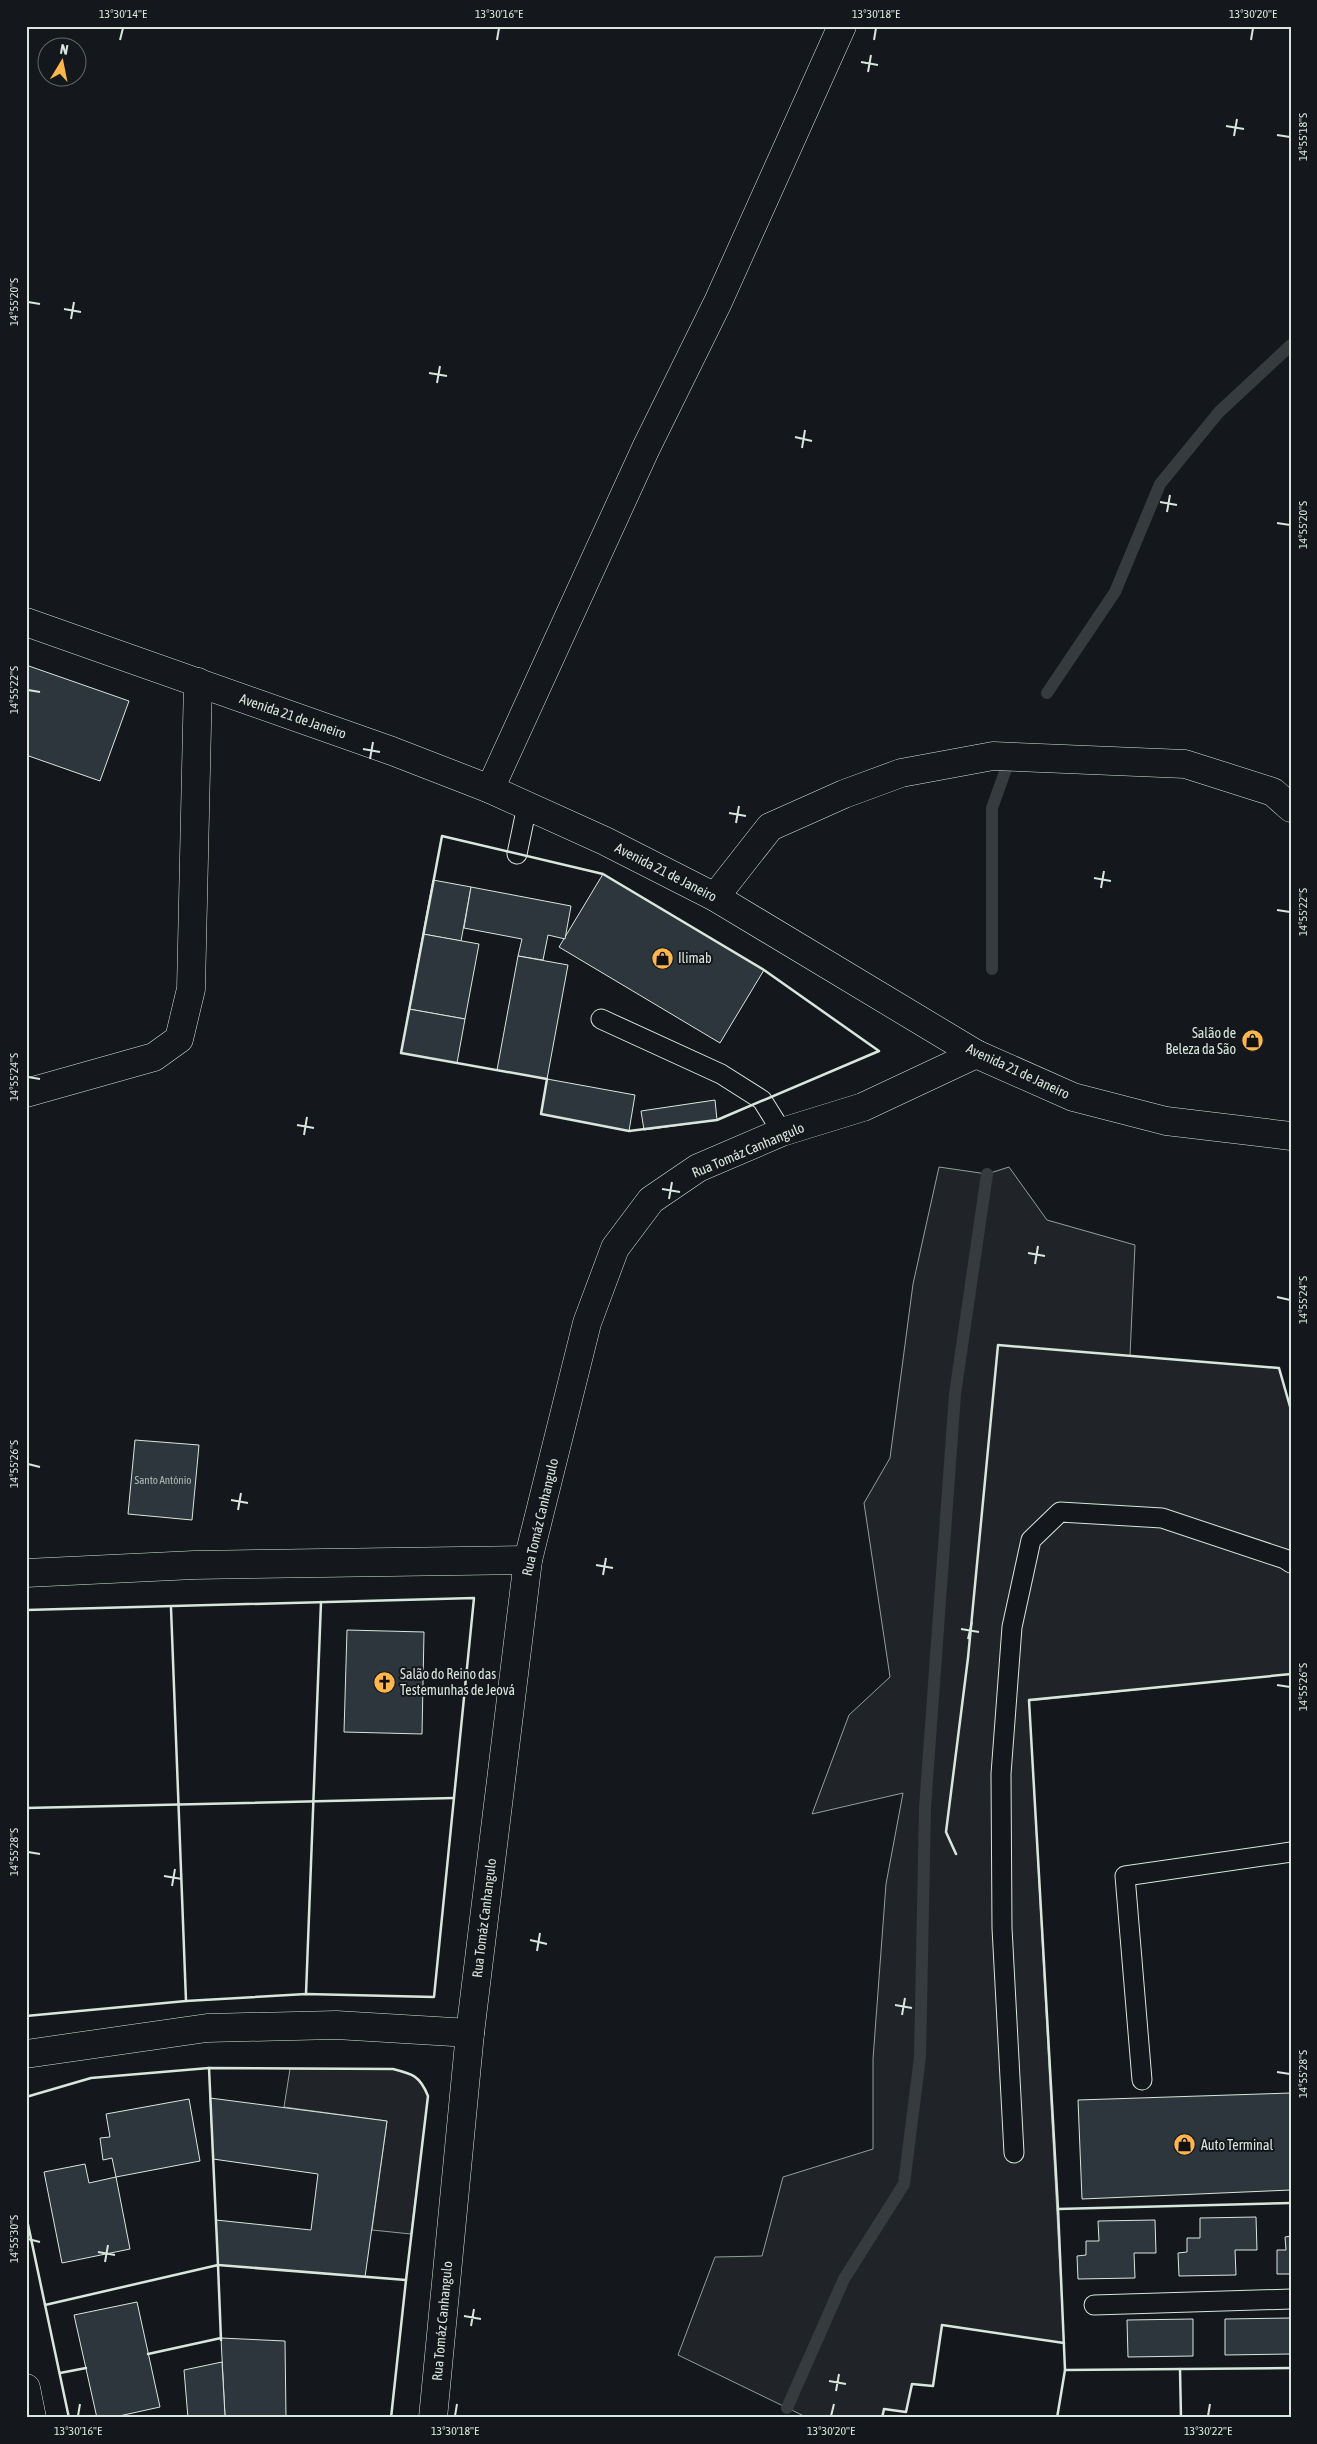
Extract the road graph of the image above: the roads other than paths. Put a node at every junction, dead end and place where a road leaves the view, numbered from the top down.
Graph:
1 (842, 26) edge
2 (26, 622) edge
3 (198, 682) junction
4 (490, 789) junction
5 (527, 806) junction
6 (1291, 808) edge
7 (517, 854) dead end
8 (715, 897) junction
9 (602, 1019) dead end
10 (976, 1054) junction
11 (26, 1093) edge
12 (782, 1132) junction
13 (1291, 1136) edge
14 (528, 1560) junction
15 (1291, 1563) edge
16 (26, 1573) edge
17 (1291, 1852) edge
18 (470, 2033) junction
19 (26, 2054) edge
20 (1142, 2080) dead end
21 (1014, 2153) dead end
22 (1291, 2299) edge
23 (1094, 2305) dead end
24 (26, 2388) edge
25 (32, 2418) edge
26 (433, 2418) edge

1 - 4 street
2 - 3 street, Avenida 21 de Janeiro
3 - 4 street, Avenida 21 de Janeiro
3 - 11 street
4 - 5 street, Avenida 21 de Janeiro
5 - 7 lane
5 - 8 street, Avenida 21 de Janeiro
6 - 8 street
8 - 10 street, Avenida 21 de Janeiro
9 - 12 lane
10 - 12 street, Rua Tomáz Canhangulo
10 - 13 street, Avenida 21 de Janeiro
12 - 14 street, Rua Tomáz Canhangulo
14 - 16 street
14 - 18 street, Rua Tomáz Canhangulo
15 - 21 lane
17 - 20 lane
18 - 19 street
18 - 26 street, Rua Tomáz Canhangulo
22 - 23 lane
24 - 25 street

